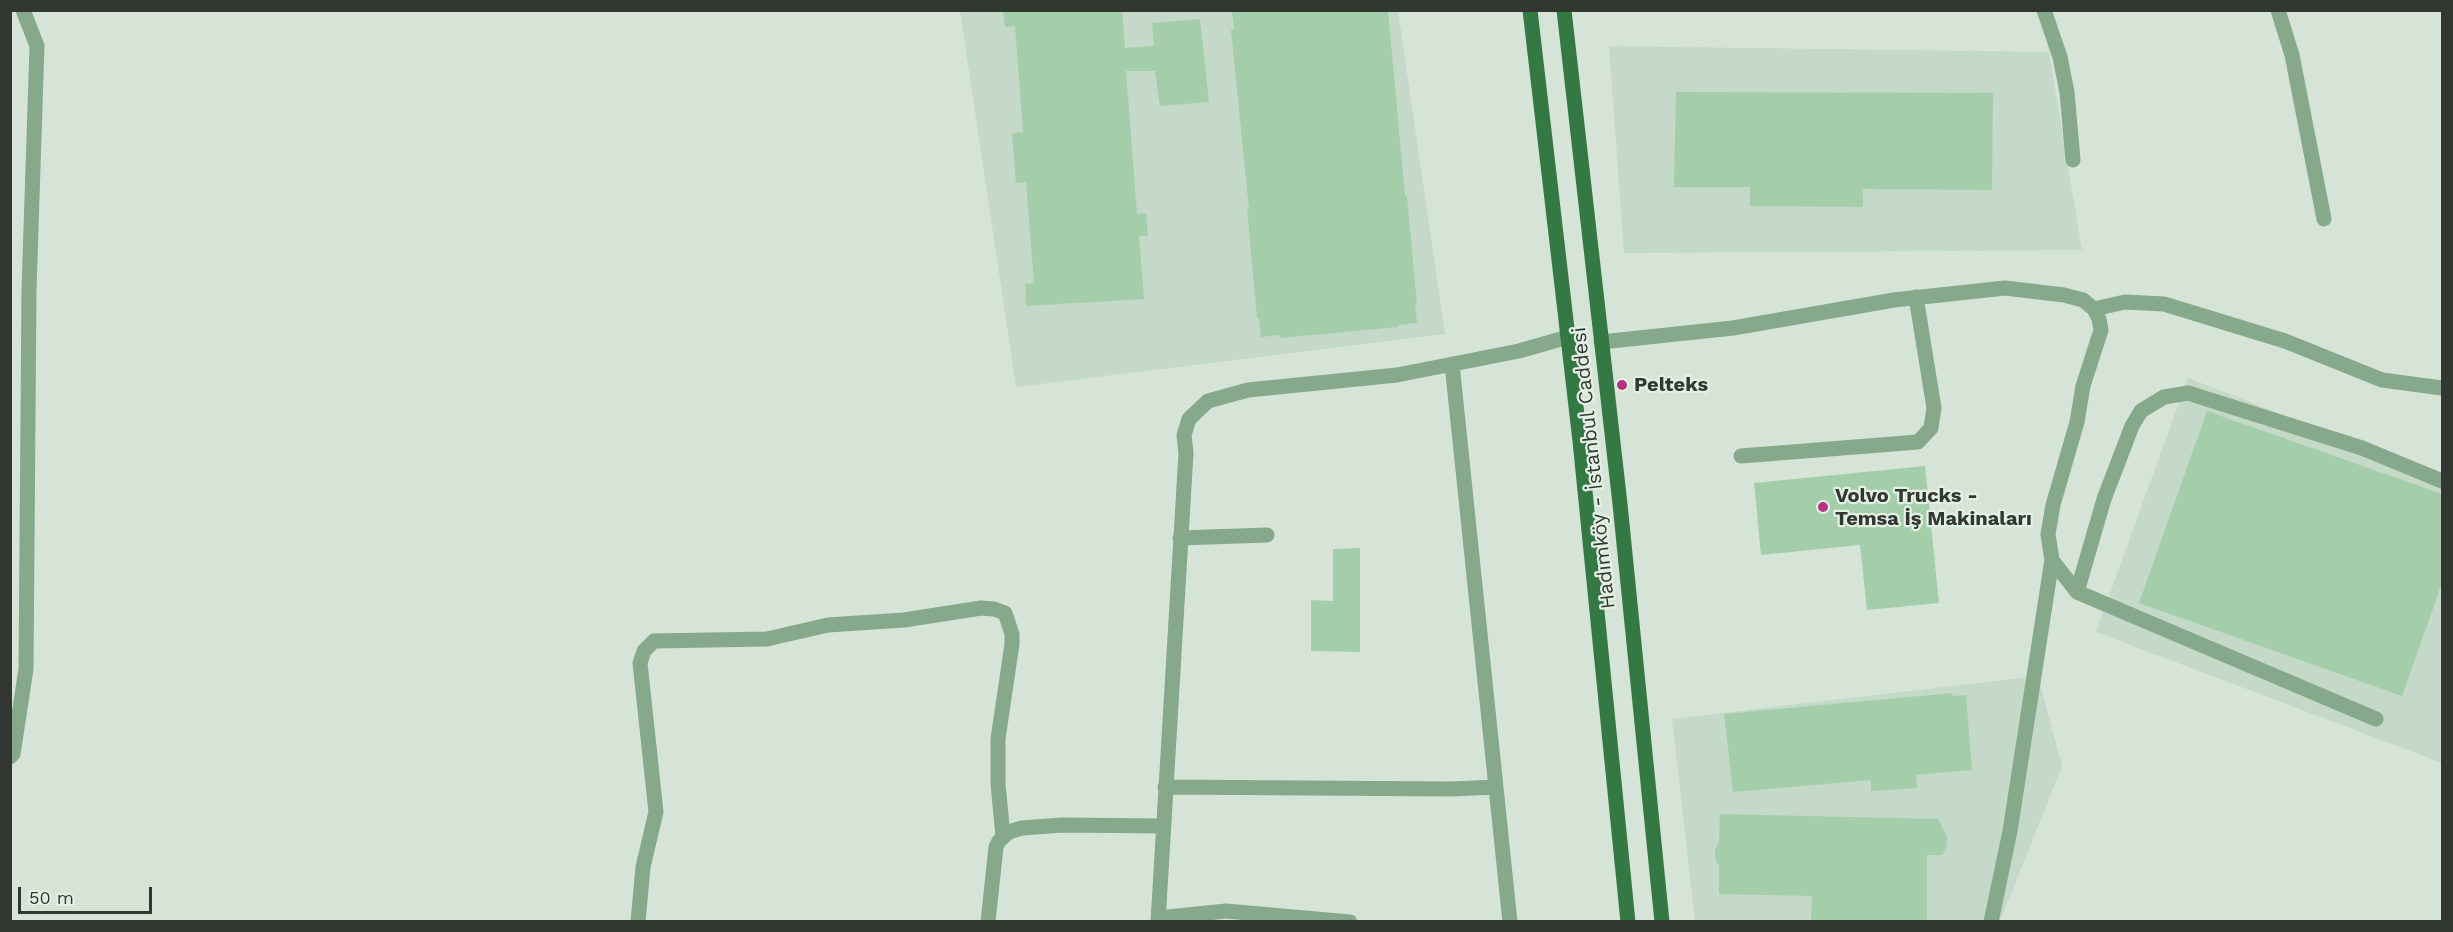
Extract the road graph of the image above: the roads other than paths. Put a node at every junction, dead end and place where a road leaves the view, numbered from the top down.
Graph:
1 (23, 10) edge
2 (1530, 10) edge
3 (1564, 10) edge
4 (2044, 10) edge
5 (2278, 10) edge
6 (2073, 160) dead end
7 (2324, 219) dead end
8 (1916, 297) junction
9 (2094, 309) junction
10 (1568, 337) junction
11 (1601, 342) junction
12 (1452, 364) junction
13 (2442, 388) edge
14 (1741, 456) dead end
15 (2442, 481) edge
16 (1267, 535) dead end
17 (1180, 538) junction
18 (2052, 560) junction
19 (2077, 592) junction
20 (2376, 719) dead end
21 (10, 757) edge
22 (1165, 787) junction
23 (1496, 788) junction
24 (1163, 826) junction
25 (1003, 836) junction
26 (1158, 920) edge
27 (638, 921) edge
28 (988, 921) edge
29 (1350, 921) edge
30 (1510, 921) edge
31 (1628, 921) edge
32 (1662, 921) edge
33 (1990, 921) edge

1 - 21 street
2 - 10 main road, Hadımköy - İstanbul Caddesi
3 - 11 main road, Hadımköy - İstanbul Caddesi
4 - 6 street
5 - 7 street
8 - 9 street
8 - 11 street
8 - 14 street
9 - 13 street
9 - 18 street
10 - 12 street
10 - 31 main road, Hadımköy - İstanbul Caddesi
11 - 32 main road, Hadımköy - İstanbul Caddesi
12 - 17 street
12 - 23 street
15 - 19 street
16 - 17 street
17 - 22 street
18 - 19 street
18 - 33 street
19 - 20 street
22 - 23 street
22 - 24 street
23 - 30 street
24 - 25 street
24 - 26 street
25 - 27 street
25 - 28 street
26 - 29 street

